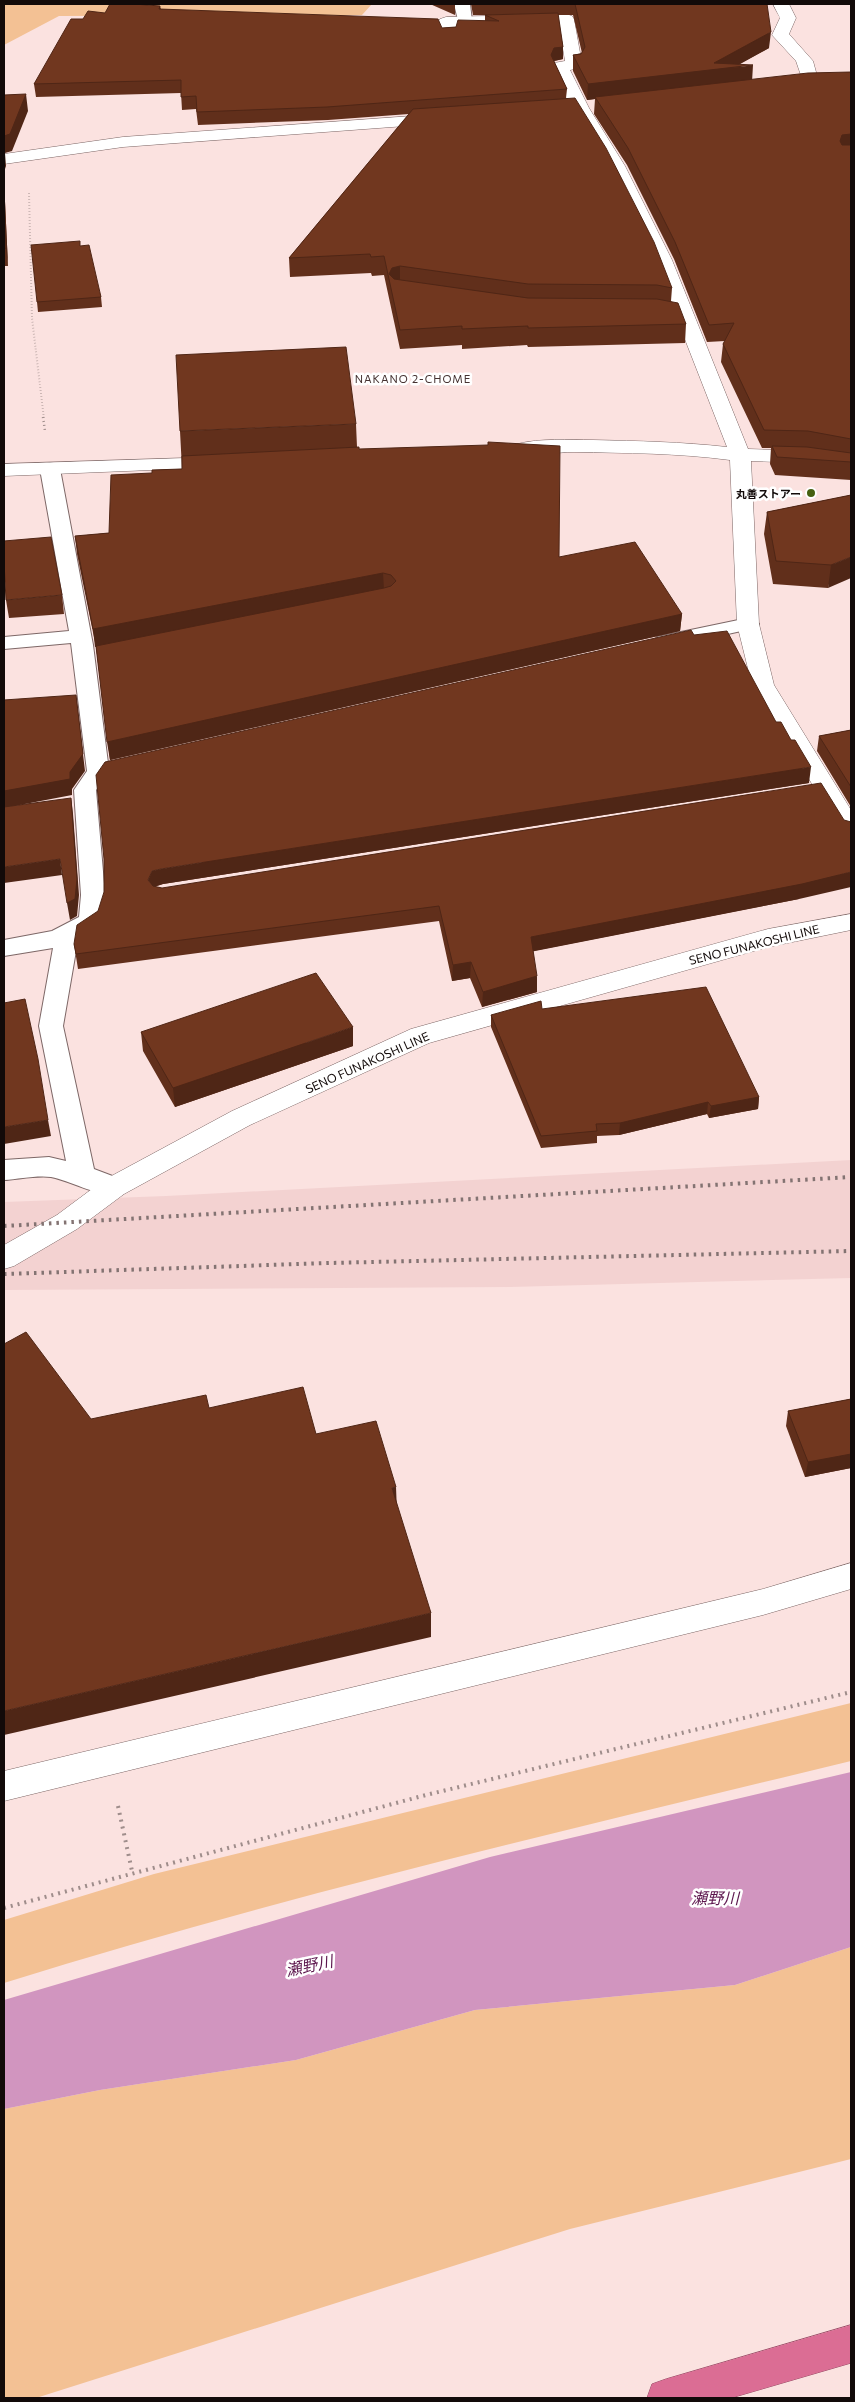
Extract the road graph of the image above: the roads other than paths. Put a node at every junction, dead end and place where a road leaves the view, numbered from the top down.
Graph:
1 (462, 4) edge
2 (781, 4) edge
3 (464, 21) junction
4 (448, 36) edge
5 (811, 83) edge
6 (600, 106) edge
7 (580, 108) junction
8 (561, 110) edge
9 (454, 118) edge
10 (4, 159) edge
11 (663, 312) edge
12 (686, 318) junction
13 (501, 449) edge
14 (740, 455) junction
15 (237, 462) edge
16 (851, 462) edge
17 (50, 468) junction
18 (4, 470) edge
19 (748, 624) junction
20 (80, 636) junction
21 (4, 642) edge
22 (642, 647) edge
23 (851, 829) edge
24 (851, 922) edge
25 (67, 936) junction
26 (4, 948) edge
27 (4, 1170) edge
28 (82, 1175) junction
29 (114, 1187) junction
30 (4, 1258) edge
31 (851, 1576) edge
32 (4, 1786) edge
33 (851, 2344) edge
34 (666, 2398) edge

1 - 3 lane
2 - 5 street
3 - 4 street
3 - 7 street
6 - 7 street
7 - 8 street
7 - 12 street
9 - 10 street
11 - 12 lane
12 - 14 street
13 - 14 street
14 - 16 street
14 - 19 street
15 - 17 street
17 - 18 street
17 - 20 lane
19 - 22 lane
19 - 23 street
20 - 21 lane
20 - 25 lane
24 - 29 street, SENO FUNAKOSHI LINE
25 - 26 lane
25 - 28 lane
27 - 28 lane
28 - 29 lane
29 - 30 street, SENO FUNAKOSHI LINE
31 - 32 street
33 - 34 highway

